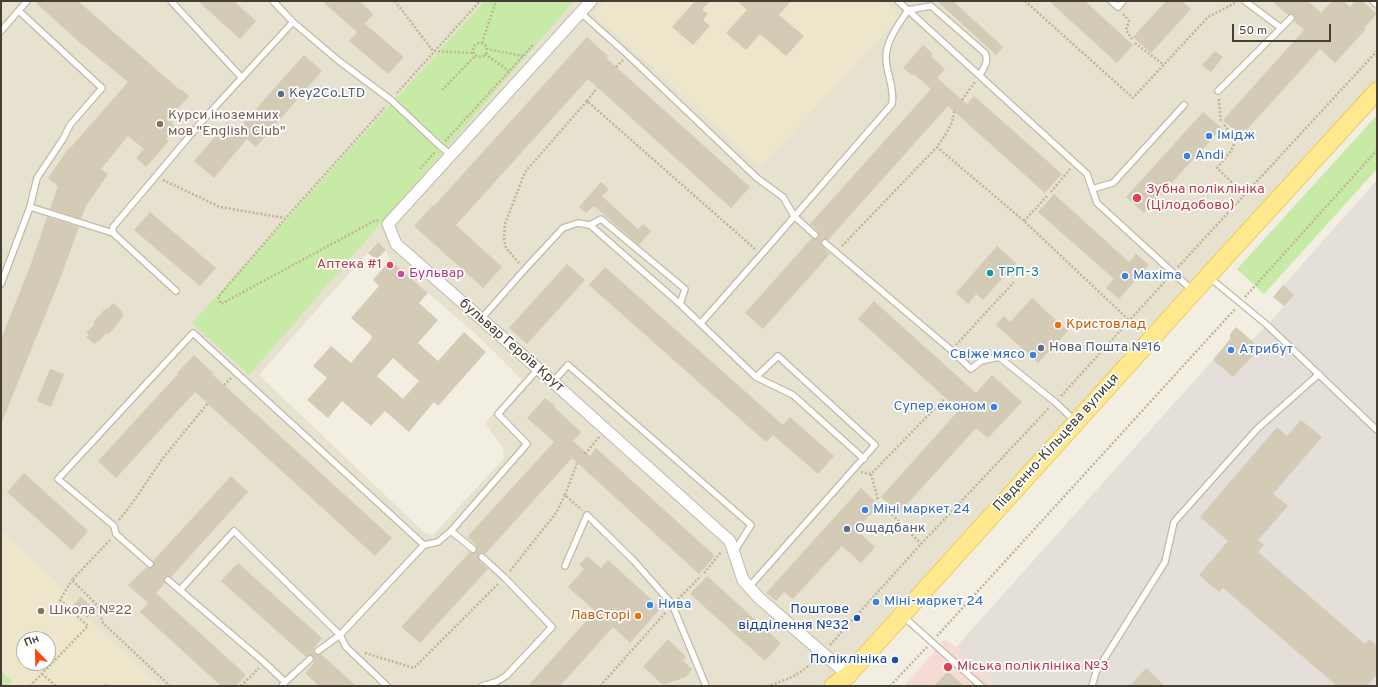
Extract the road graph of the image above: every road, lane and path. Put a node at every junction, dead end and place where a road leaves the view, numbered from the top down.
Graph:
1 (27, 1) edge
2 (171, 1) edge
3 (273, 1) edge
4 (395, 1) edge
5 (480, 1) edge
6 (496, 1) edge
7 (591, 1) edge
8 (898, 1) edge
9 (1025, 1) edge
10 (1111, 1) edge
11 (1124, 1) edge
12 (1238, 1) edge
13 (1245, 1) edge
14 (1373, 1) edge
15 (1377, 5) edge
16 (1118, 7) junction
17 (908, 10) junction
18 (19, 11) junction
19 (580, 13) junction
20 (1291, 18) dead end
21 (293, 22) junction
22 (1281, 28) junction
23 (1, 31) edge
24 (1132, 39) dead end
25 (482, 43) junction
26 (1135, 43) dead end
27 (486, 49) junction
28 (1377, 51) edge
29 (433, 52) junction
30 (475, 54) junction
31 (485, 54) junction
32 (523, 56) dead end
33 (1164, 65) junction
34 (509, 71) dead end
35 (980, 75) junction
36 (242, 78) junction
37 (597, 88) dead end
38 (442, 90) dead end
39 (1218, 91) joint
40 (1377, 91) edge
41 (391, 100) junction
42 (962, 100) dead end
43 (587, 101) junction
44 (1184, 106) dead end
45 (954, 111) dead end
46 (1221, 122) dead end
47 (1224, 125) dead end
48 (937, 147) junction
49 (1377, 150) edge
50 (451, 155) junction
51 (1075, 164) junction
52 (155, 177) junction
53 (1092, 189) junction
54 (1051, 192) dead end
55 (1244, 194) junction
56 (1048, 195) dead end
57 (30, 207) junction
58 (794, 216) junction
59 (285, 219) junction
60 (1024, 221) junction
61 (388, 224) junction
62 (590, 225) junction
63 (113, 233) junction
64 (815, 235) dead end
65 (825, 243) dead end
66 (835, 253) junction
67 (761, 255) junction
68 (525, 269) junction
69 (1173, 271) junction
70 (1208, 276) junction
71 (1014, 282) dead end
72 (1, 284) edge
73 (176, 291) dead end
74 (1194, 292) junction
75 (1240, 303) junction
76 (680, 304) junction
77 (481, 319) junction
78 (1130, 321) junction
79 (701, 324) junction
80 (951, 350) junction
81 (538, 369) junction
82 (1319, 374) junction
83 (756, 377) junction
84 (553, 382) junction
85 (945, 398) dead end
86 (1055, 402) junction
87 (208, 403) dead end
88 (1076, 422) junction
89 (605, 429) junction
90 (1377, 430) edge
91 (585, 454) dead end
92 (864, 459) junction
93 (577, 462) dead end
94 (853, 471) junction
95 (871, 474) junction
96 (565, 495) junction
97 (878, 500) dead end
98 (881, 503) dead end
99 (587, 515) junction
100 (114, 526) junction
101 (452, 531) junction
102 (116, 534) junction
103 (730, 541) junction
104 (921, 544) junction
105 (424, 546) junction
106 (473, 549) dead end
107 (733, 552) junction
108 (482, 557) dead end
109 (150, 564) dead end
110 (565, 566) dead end
111 (505, 578) junction
112 (72, 580) junction
113 (168, 580) dead end
114 (749, 587) junction
115 (180, 590) junction
116 (672, 604) junction
117 (902, 615) junction
118 (340, 635) junction
119 (932, 641) junction
120 (346, 647) junction
121 (318, 651) dead end
122 (823, 654) junction
123 (310, 659) dead end
124 (264, 662) junction
125 (42, 674) junction
126 (848, 675) junction
127 (283, 684) edge
128 (30, 686) edge
129 (56, 686) edge
130 (105, 686) edge
131 (109, 686) edge
132 (170, 686) edge
133 (241, 686) edge
134 (387, 686) edge
135 (482, 686) edge
136 (600, 686) edge
137 (706, 686) edge
138 (767, 686) edge
139 (833, 686) edge
140 (890, 686) edge
141 (981, 686) edge
142 (1092, 686) edge

1 - 18 lane
2 - 36 lane
3 - 21 lane
4 - 29 path
5 - 29 path
6 - 25 path
7 - 19 street
8 - 17 lane
9 - 33 path
10 - 16 lane
11 - 16 lane
12 - 33 path
13 - 22 lane
14 - 15 lane
16 - 24 path
17 - 35 lane
17 - 35 lane
17 - 58 lane
18 - 23 lane
18 - 57 lane
19 - 50 street
19 - 58 lane
20 - 22 lane
21 - 36 lane
21 - 41 lane
22 - 39 lane
25 - 27 path
25 - 30 path
26 - 33 path
27 - 31 path
27 - 32 path
28 - 55 path
29 - 30 path
29 - 41 path
30 - 31 path
30 - 38 path
31 - 34 path
35 - 42 path
35 - 51 lane
36 - 52 lane
37 - 43 path
39 - 46 path
40 - 70 main road, Південно-Кільцева вулиця
41 - 50 lane
41 - 59 path
43 - 67 path
43 - 68 path
44 - 53 lane
45 - 48 path
47 - 55 path
48 - 60 path
48 - 66 path
49 - 75 path
50 - 61 street
51 - 53 lane
51 - 54 path
52 - 59 path
52 - 63 lane
53 - 69 lane
55 - 69 path
56 - 60 path
57 - 63 lane
57 - 72 lane
58 - 64 lane
58 - 67 lane
59 - 61 path
60 - 78 path
61 - 77 street, бульвар Героїв Крут
62 - 68 lane
62 - 76 lane
62 - 76 lane
63 - 73 lane
65 - 66 lane
66 - 80 lane
67 - 79 lane
68 - 77 lane
69 - 74 lane
69 - 78 path
70 - 74 main road, Південно-Кільцева вулиця
70 - 75 lane
71 - 80 path
74 - 88 main road, Південно-Кільцева вулиця
75 - 82 lane
75 - 119 path
76 - 79 lane
77 - 81 street, бульвар Героїв Крут
78 - 86 path
79 - 83 lane
80 - 86 lane
81 - 84 street, бульвар Героїв Крут
81 - 101 lane
82 - 90 lane
82 - 142 lane
83 - 92 lane
83 - 92 lane
84 - 89 street, бульвар Героїв Крут
84 - 107 lane
85 - 95 path
86 - 88 lane
86 - 104 path
87 - 100 path
88 - 117 main road, Південно-Кільцева вулиця
89 - 91 path
89 - 103 street, бульвар Героїв Крут
92 - 94 lane
93 - 96 path
94 - 95 path
94 - 114 lane
95 - 97 path
96 - 99 path
96 - 111 path
98 - 104 path
99 - 110 lane
99 - 116 lane
100 - 102 lane
100 - 105 lane
101 - 105 lane
101 - 106 lane
102 - 109 lane
102 - 112 path
103 - 107 street
103 - 116 path
104 - 122 path
105 - 118 lane
107 - 114 street
108 - 111 lane
111 - 120 path
111 - 135 lane
112 - 125 path
112 - 132 path
113 - 115 lane
114 - 122 street
115 - 118 lane
115 - 124 lane
116 - 136 path
116 - 137 lane
117 - 119 lane
117 - 126 main road, Південно-Кільцева вулиця
118 - 120 lane
118 - 121 lane
119 - 140 path
119 - 141 lane
120 - 134 lane
122 - 126 street
122 - 138 path
123 - 127 lane
124 - 127 lane
124 - 133 path
125 - 128 path
125 - 129 path
126 - 139 main road, Південно-Кільцева вулиця
130 - 131 path

